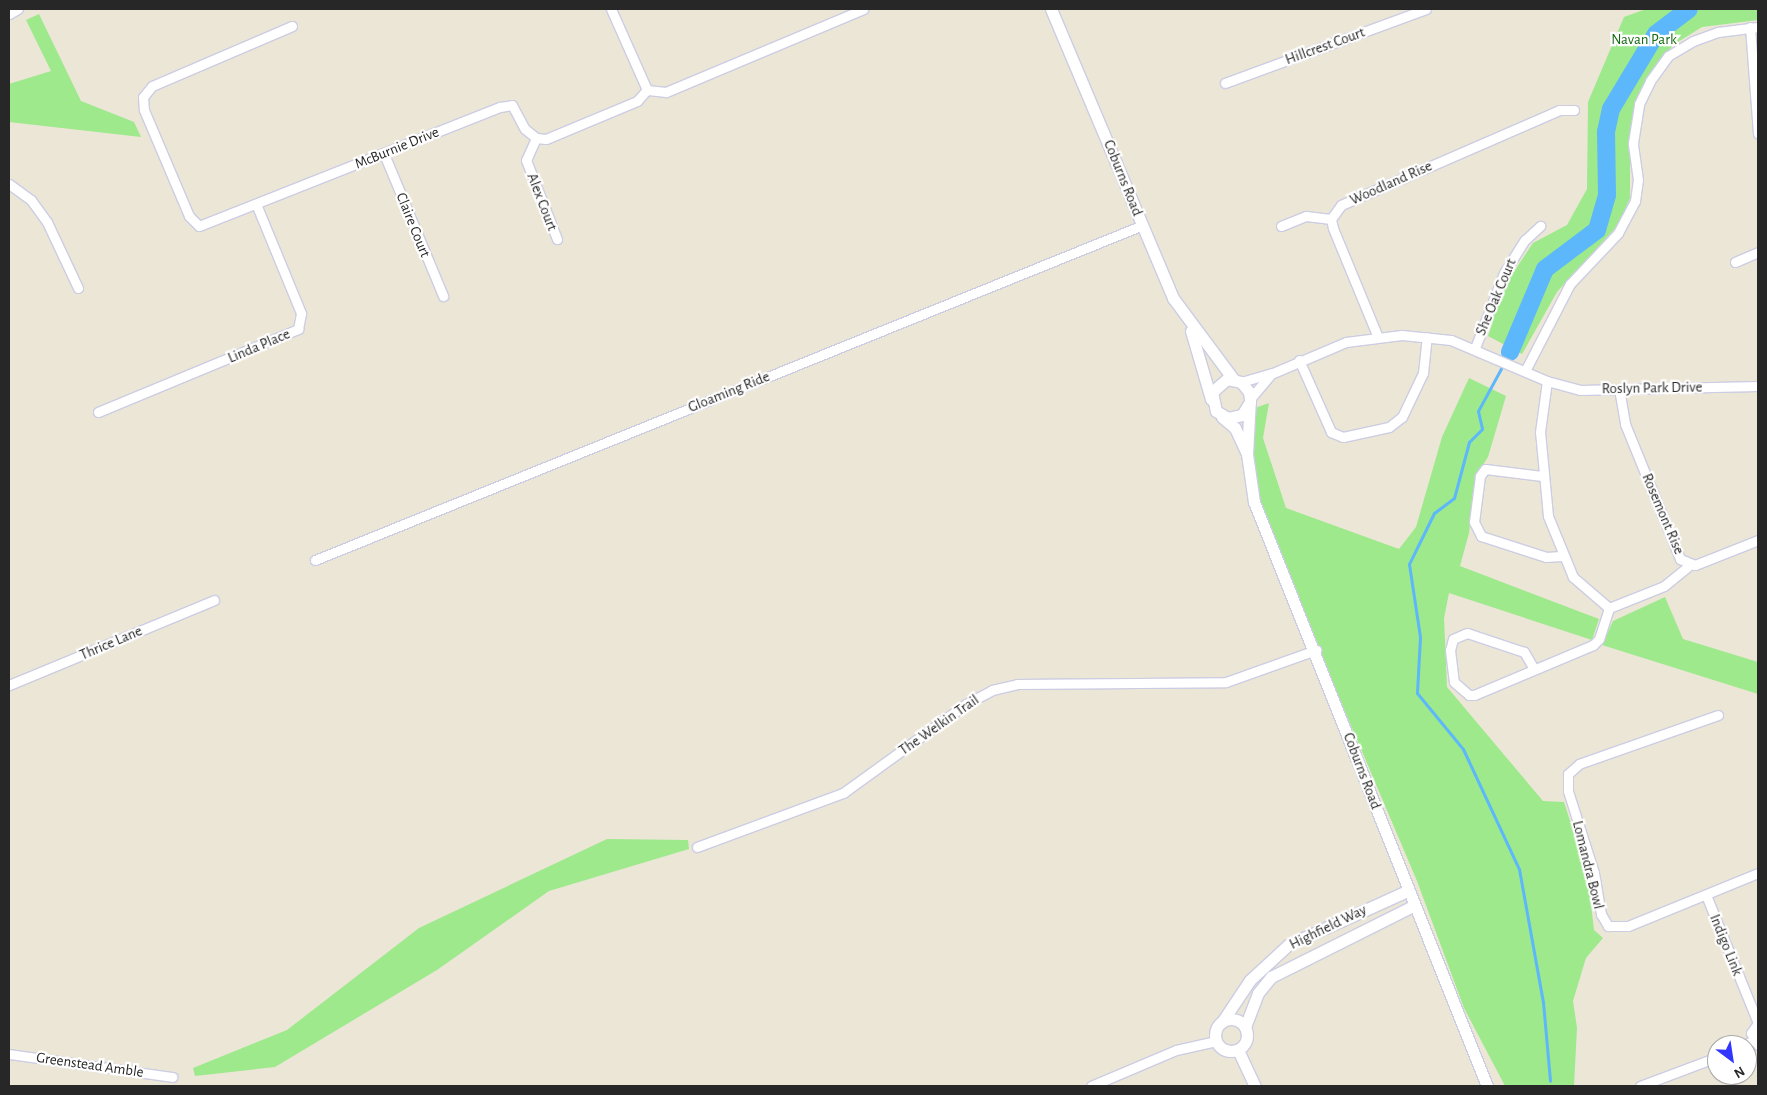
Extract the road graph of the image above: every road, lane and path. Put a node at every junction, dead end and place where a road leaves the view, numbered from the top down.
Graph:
1 (18, 9) edge
2 (611, 9) edge
3 (863, 9) edge
4 (1051, 9) edge
5 (1058, 9) edge
6 (1423, 9) edge
7 (9, 14) edge
8 (292, 26) dead end
9 (1754, 27) edge
10 (1064, 34) junction
11 (1225, 83) dead end
12 (647, 90) junction
13 (1574, 110) dead end
14 (1758, 134) edge
15 (536, 138) junction
16 (384, 154) junction
17 (9, 184) edge
18 (257, 206) junction
19 (1331, 219) junction
20 (1142, 226) junction
21 (1281, 226) dead end
22 (1540, 226) dead end
23 (557, 239) dead end
24 (1758, 252) edge
25 (1735, 262) dead end
26 (78, 288) dead end
27 (442, 296) dead end
28 (1187, 319) junction
29 (1377, 335) junction
30 (1427, 337) junction
31 (1475, 348) junction
32 (1299, 360) junction
33 (1525, 371) junction
34 (1272, 373) junction
35 (1237, 381) junction
36 (1547, 381) junction
37 (1758, 386) edge
38 (1619, 389) junction
39 (1211, 399) junction
40 (1250, 401) junction
41 (98, 412) dead end
42 (1221, 416) junction
43 (1247, 454) junction
44 (1542, 476) junction
45 (1758, 540) edge
46 (1561, 556) junction
47 (315, 560) dead end
48 (1689, 566) junction
49 (214, 600) dead end
50 (1609, 608) junction
51 (1316, 650) junction
52 (1534, 669) junction
53 (9, 685) edge
54 (1718, 715) dead end
55 (697, 847) dead end
56 (1758, 873) edge
57 (1407, 891) junction
58 (1706, 895) junction
59 (1413, 906) junction
60 (1222, 1022) junction
61 (1758, 1023) edge
62 (1245, 1027) junction
63 (1752, 1035) edge
64 (1216, 1041) junction
65 (1238, 1050) junction
66 (9, 1054) edge
67 (1707, 1061) edge
68 (1686, 1070) junction
69 (172, 1077) dead end
70 (1091, 1086) edge
71 (1255, 1086) edge
72 (1487, 1086) edge
73 (1640, 1086) edge
74 (1657, 1086) edge

1 - 7 street
2 - 12 street
3 - 12 street
4 - 10 street, Coburns Road
5 - 10 street, Coburns Road
6 - 11 street, Hillcrest Court
8 - 18 street, McBurnie Drive
9 - 14 street
9 - 33 street
10 - 20 street, Coburns Road
12 - 15 street
13 - 19 street, Woodland Rise
15 - 16 street, McBurnie Drive
15 - 23 street, Alex Court
16 - 18 street, McBurnie Drive
16 - 27 street, Claire Court
17 - 26 street
18 - 41 street, Linda Place
19 - 21 street
19 - 29 street
20 - 28 street, Coburns Road
20 - 47 street, Gloaming Ride
22 - 31 street, She Oak Court
24 - 25 street
28 - 35 street, Coburns Road
28 - 39 street, Coburns Road
29 - 30 street, Roslyn Park Drive
29 - 32 street, Roslyn Park Drive
30 - 31 street, Roslyn Park Drive
30 - 32 street
31 - 33 street, Roslyn Park Drive
32 - 34 street, Roslyn Park Drive
33 - 36 street, Roslyn Park Drive
34 - 35 street, Roslyn Park Drive
34 - 40 street, Roslyn Park Drive
35 - 39 street
35 - 40 street
36 - 38 street, Roslyn Park Drive
36 - 44 street
37 - 38 street, Roslyn Park Drive
38 - 48 street, Rosemont Rise
39 - 42 street
40 - 42 street
40 - 43 street, Coburns Road
42 - 43 street, Coburns Road
43 - 51 street, Coburns Road
44 - 46 street
44 - 46 street
45 - 48 street, Rosemont Rise
46 - 50 street
48 - 50 street
49 - 53 street, Thrice Lane
50 - 52 street
51 - 55 street, The Welkin Trail
51 - 57 street, Coburns Road
52 - 52 street
54 - 58 street, Lomandra Bowl
56 - 58 street, Lomandra Bowl
57 - 59 street, Coburns Road
57 - 60 street, Highfield Way
58 - 61 street, Indigo Link
59 - 62 street, Highfield Way
59 - 72 street, Coburns Road
60 - 62 street
60 - 64 street
61 - 63 street
62 - 65 street
64 - 65 street
64 - 70 street
65 - 71 street
66 - 69 street, Greenstead Amble
67 - 68 street
68 - 73 street
68 - 74 street

